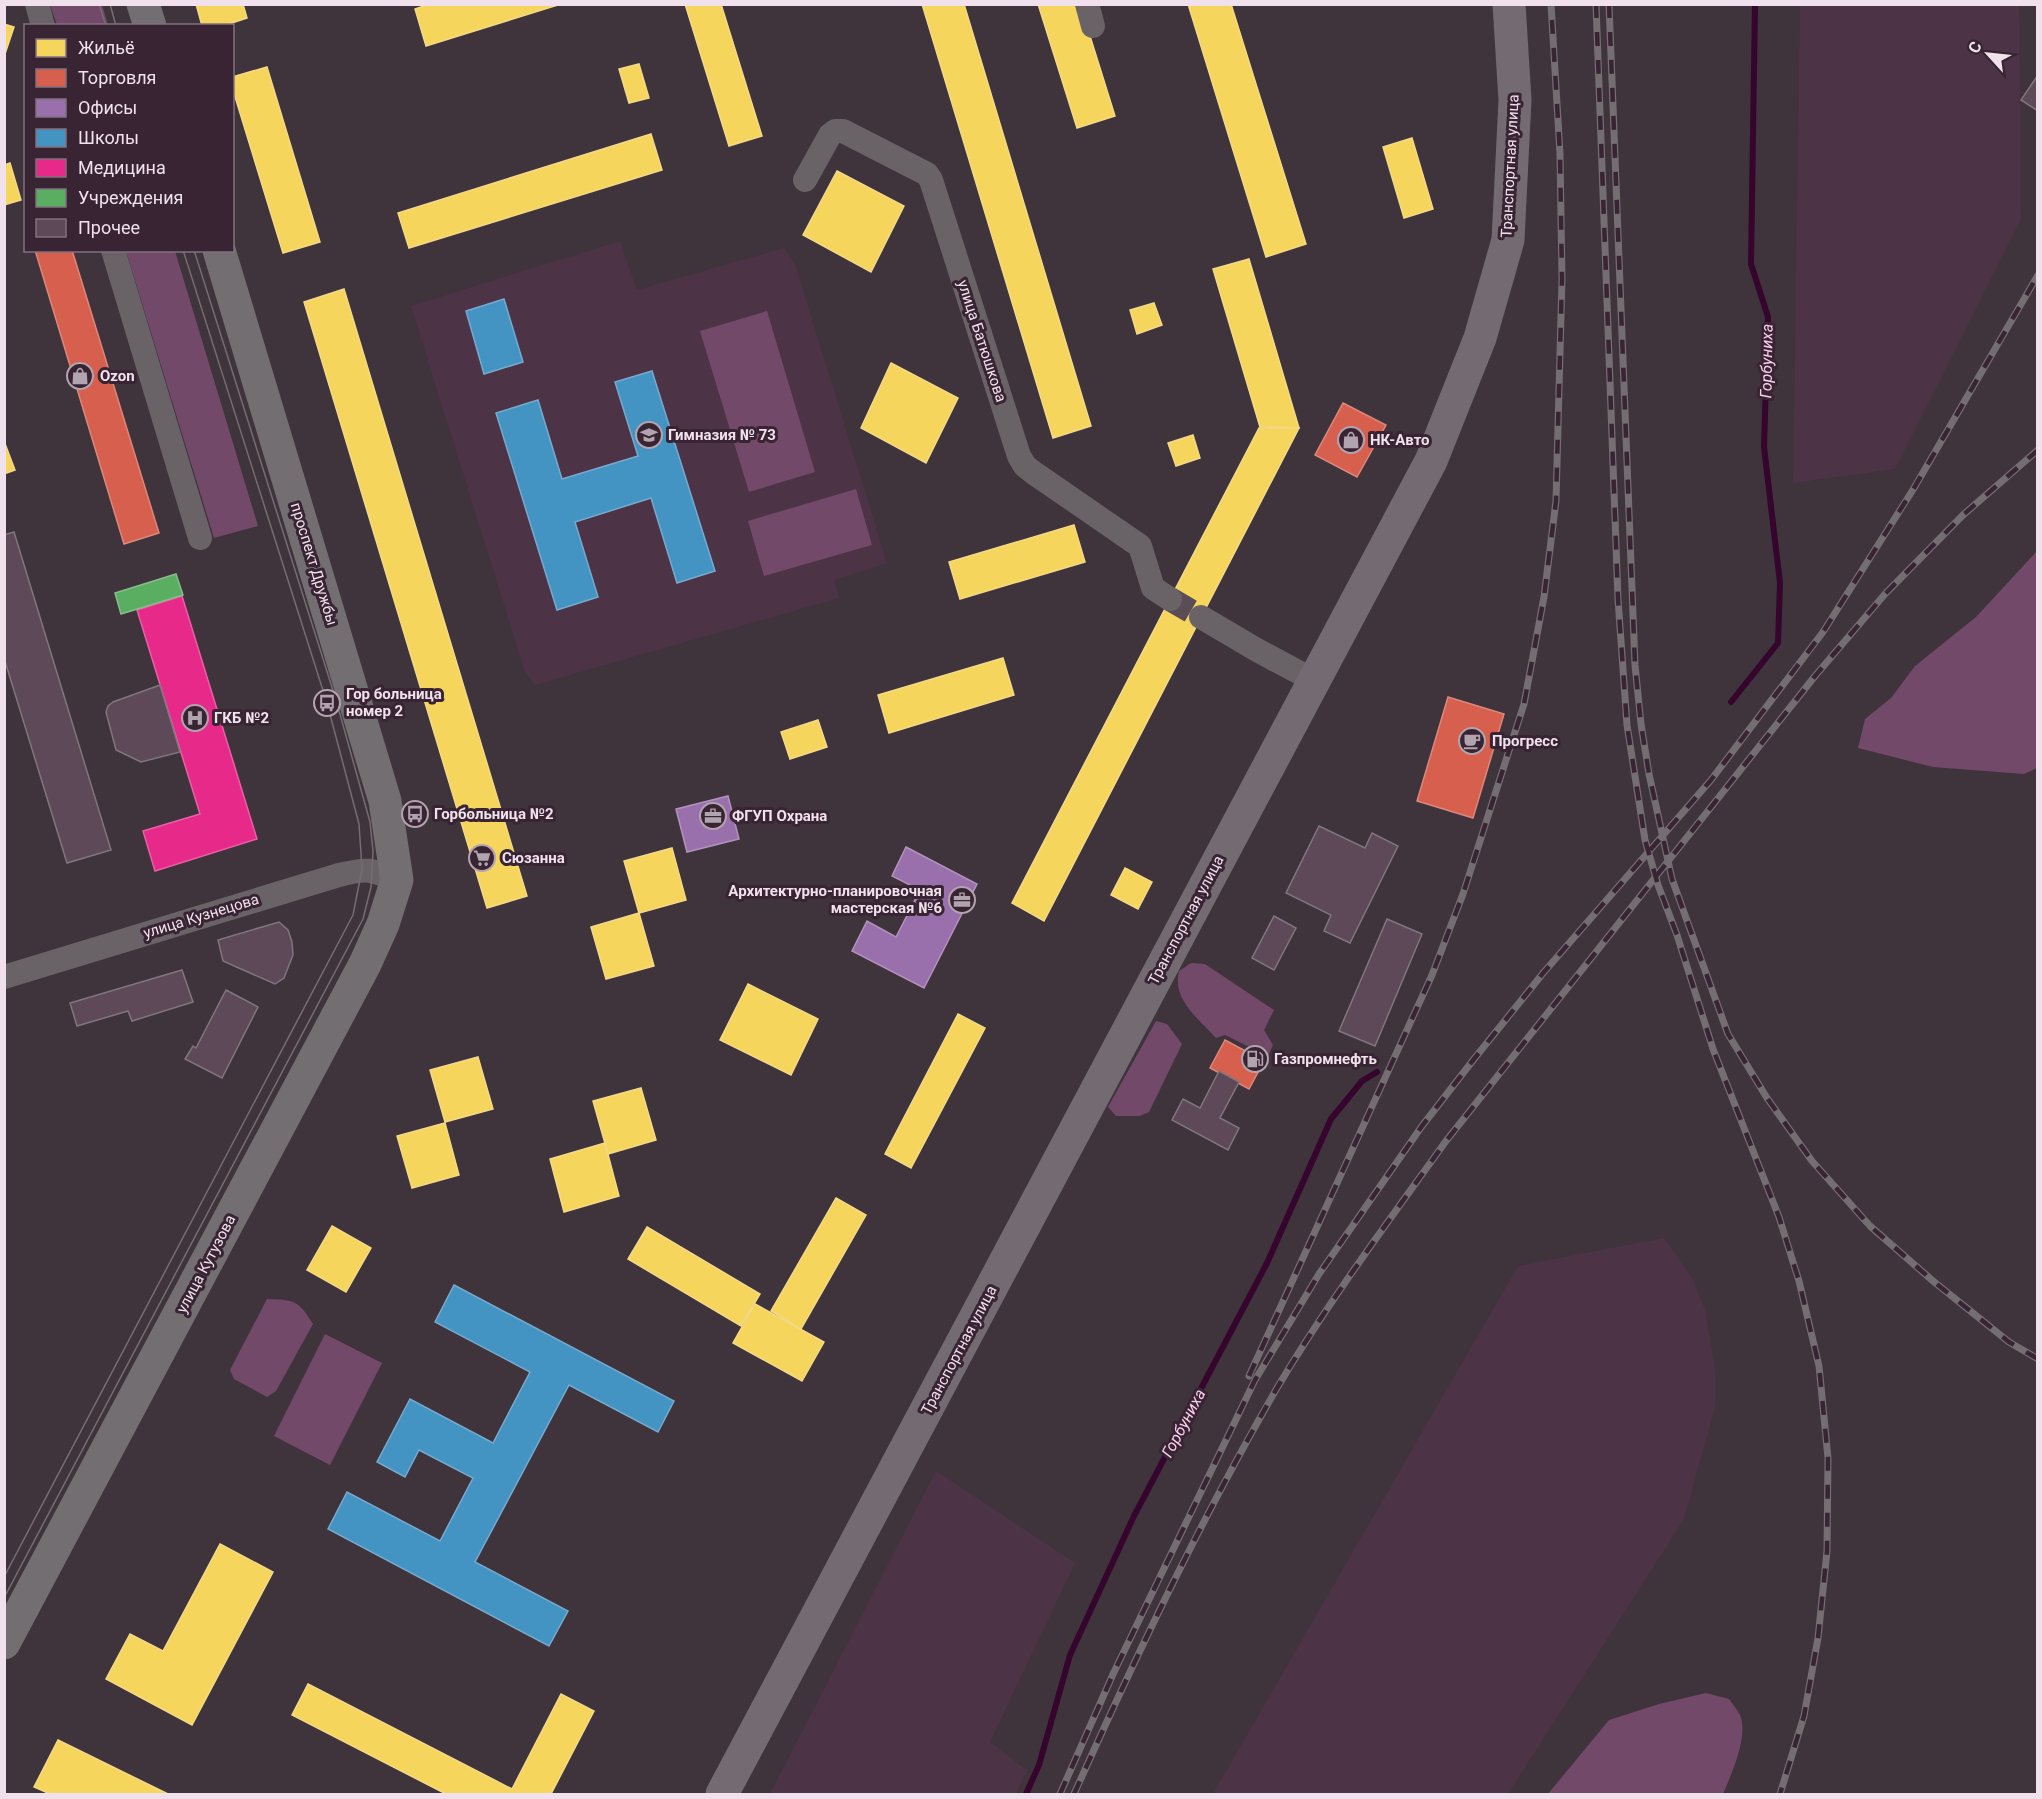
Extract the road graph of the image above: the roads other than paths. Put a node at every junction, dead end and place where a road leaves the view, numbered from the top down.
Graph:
1 (37, 4) edge
2 (143, 4) edge
3 (1509, 4) edge
4 (42, 24) edge
5 (149, 24) edge
6 (805, 180) dead end
7 (114, 252) edge
8 (220, 252) edge
9 (200, 538) dead end
10 (1170, 599) tunnel mouth
11 (1201, 617) tunnel mouth
12 (1313, 680) junction
13 (397, 880) junction
14 (4, 977) edge
15 (4, 1643) edge
16 (722, 1794) edge

1 - 4 street
2 - 5 main road
3 - 12 main road, Транспортная улица
6 - 10 street, улица Батюшкова
7 - 9 street
8 - 13 main road, проспект Дружбы
11 - 12 street
12 - 16 main road, Транспортная улица
13 - 14 street, улица Кузнецова
13 - 15 main road, улица Кутузова

